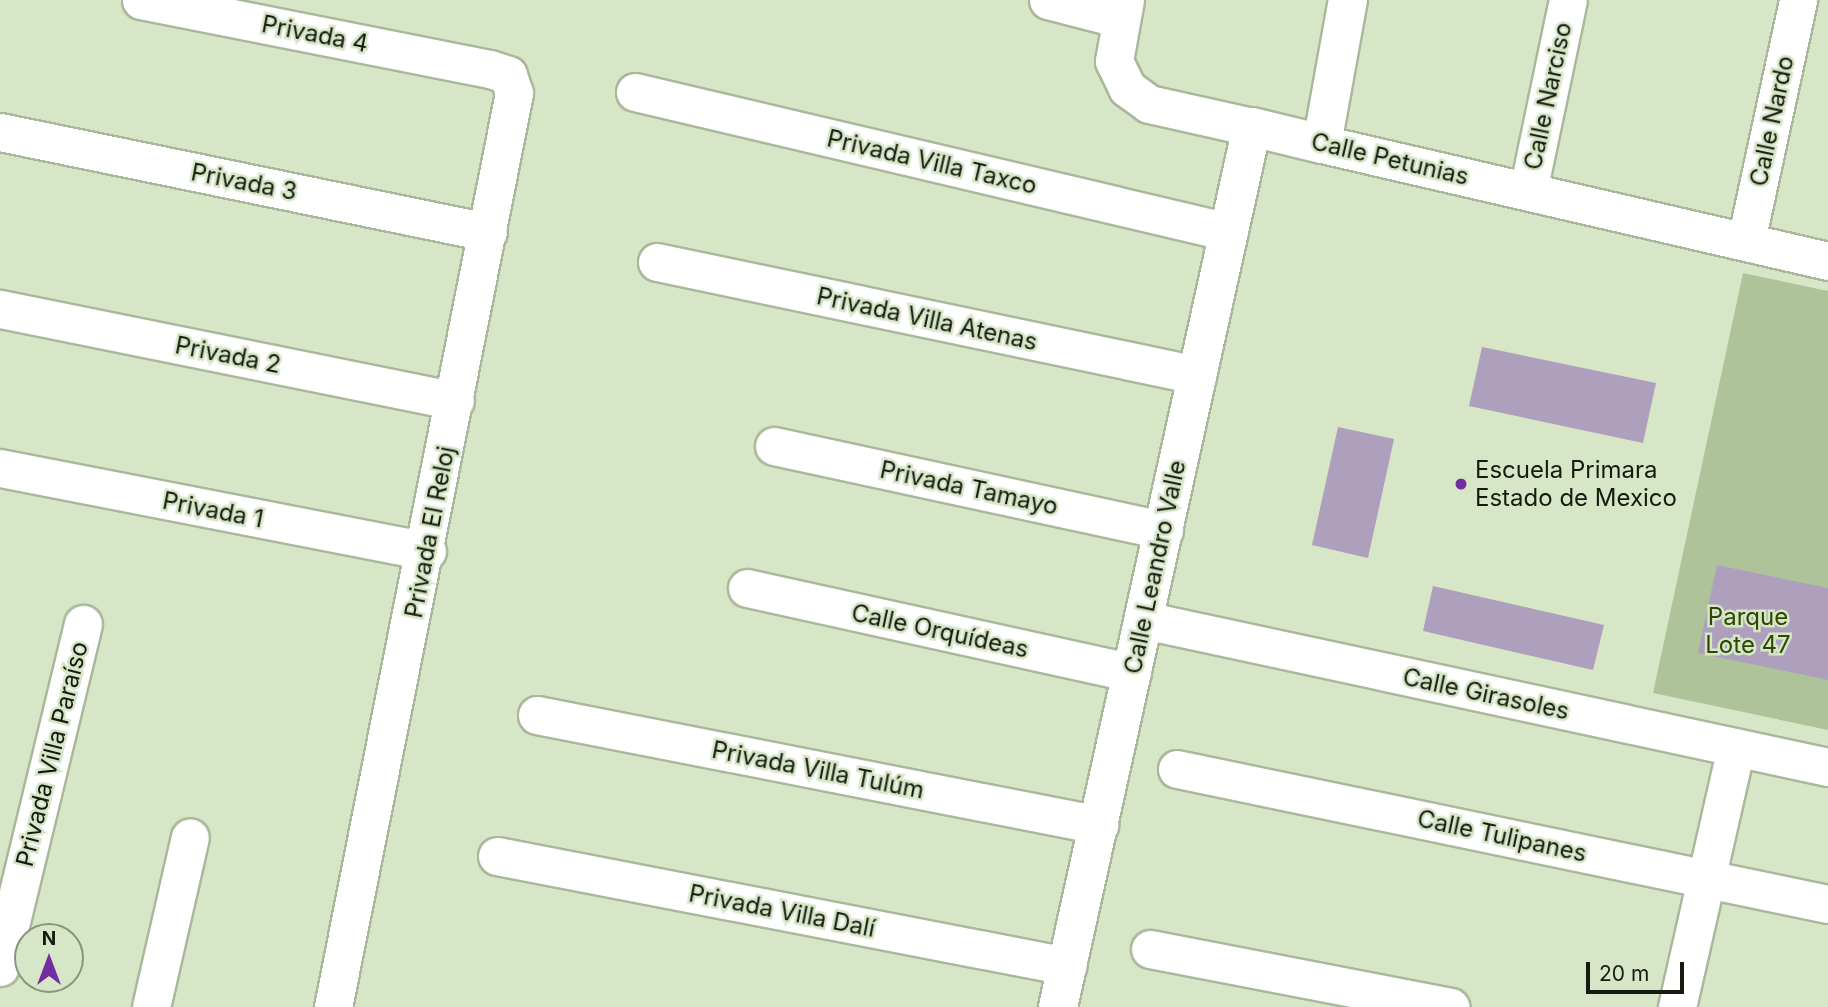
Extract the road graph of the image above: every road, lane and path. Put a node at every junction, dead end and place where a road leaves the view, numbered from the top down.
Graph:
1 (141, 0) edge
2 (1048, 0) edge
3 (1348, 0) edge
4 (1568, 0) edge
5 (1798, 0) edge
6 (1123, 10) edge
7 (490, 69) joint
8 (635, 92) dead end
9 (1252, 127) junction
10 (0, 132) edge
11 (1322, 144) junction
12 (1528, 191) junction
13 (488, 232) junction
14 (1229, 232) junction
15 (1746, 241) junction
16 (1828, 261) edge
17 (657, 262) dead end
18 (0, 309) edge
19 (1197, 375) junction
20 (455, 401) junction
21 (774, 446) dead end
22 (0, 468) edge
23 (1164, 530) junction
24 (427, 551) junction
25 (747, 588) dead end
26 (1144, 620) junction
27 (83, 624) dead end
28 (1132, 673) junction
29 (537, 715) dead end
30 (1736, 748) junction
31 (1828, 766) edge
32 (1177, 769) dead end
33 (1098, 825) junction
34 (190, 837) dead end
35 (497, 856) dead end
36 (1706, 878) junction
37 (1828, 904) edge
38 (1150, 949) dead end
39 (1067, 966) junction
40 (0, 967) edge
41 (150, 1007) edge
42 (333, 1007) edge
43 (1058, 1007) edge
44 (1450, 1007) edge
45 (1677, 1007) edge

1 - 7 street, Privada 4
2 - 6 street
3 - 11 street
4 - 12 street, Calle Narciso
5 - 15 street, Calle Nardo
6 - 9 street, Calle Petunias
7 - 13 street, Privada El Reloj
8 - 14 street, Privada Villa Taxco
9 - 11 street, Calle Petunias
9 - 14 street, Calle Leandro Valle
10 - 13 street, Privada 3
11 - 12 street, Calle Petunias
12 - 15 street, Calle Petunias
13 - 20 street, Privada El Reloj
14 - 19 street, Calle Leandro Valle
15 - 16 street, Calle Petunias
17 - 19 street, Privada Villa Atenas
18 - 20 street, Privada 2
19 - 23 street, Calle Leandro Valle
20 - 24 street, Privada El Reloj
21 - 23 street, Privada Tamayo
22 - 24 street, Privada 1
23 - 26 street, Calle Leandro Valle
24 - 42 street, Privada El Reloj
25 - 28 street, Calle Orquídeas
26 - 28 street, Calle Leandro Valle
26 - 30 street, Calle Girasoles
27 - 40 street, Privada Villa Paraíso
28 - 33 street, Calle Leandro Valle
29 - 33 street, Privada Villa Tulúm
30 - 31 street, Calle Girasoles
30 - 36 street
32 - 36 street, Calle Tulipanes
33 - 39 street, Calle Leandro Valle
34 - 41 street
35 - 39 street, Privada Villa Dalí
36 - 37 street, Calle Tulipanes
36 - 45 street
38 - 44 street
39 - 43 street, Calle Leandro Valle

